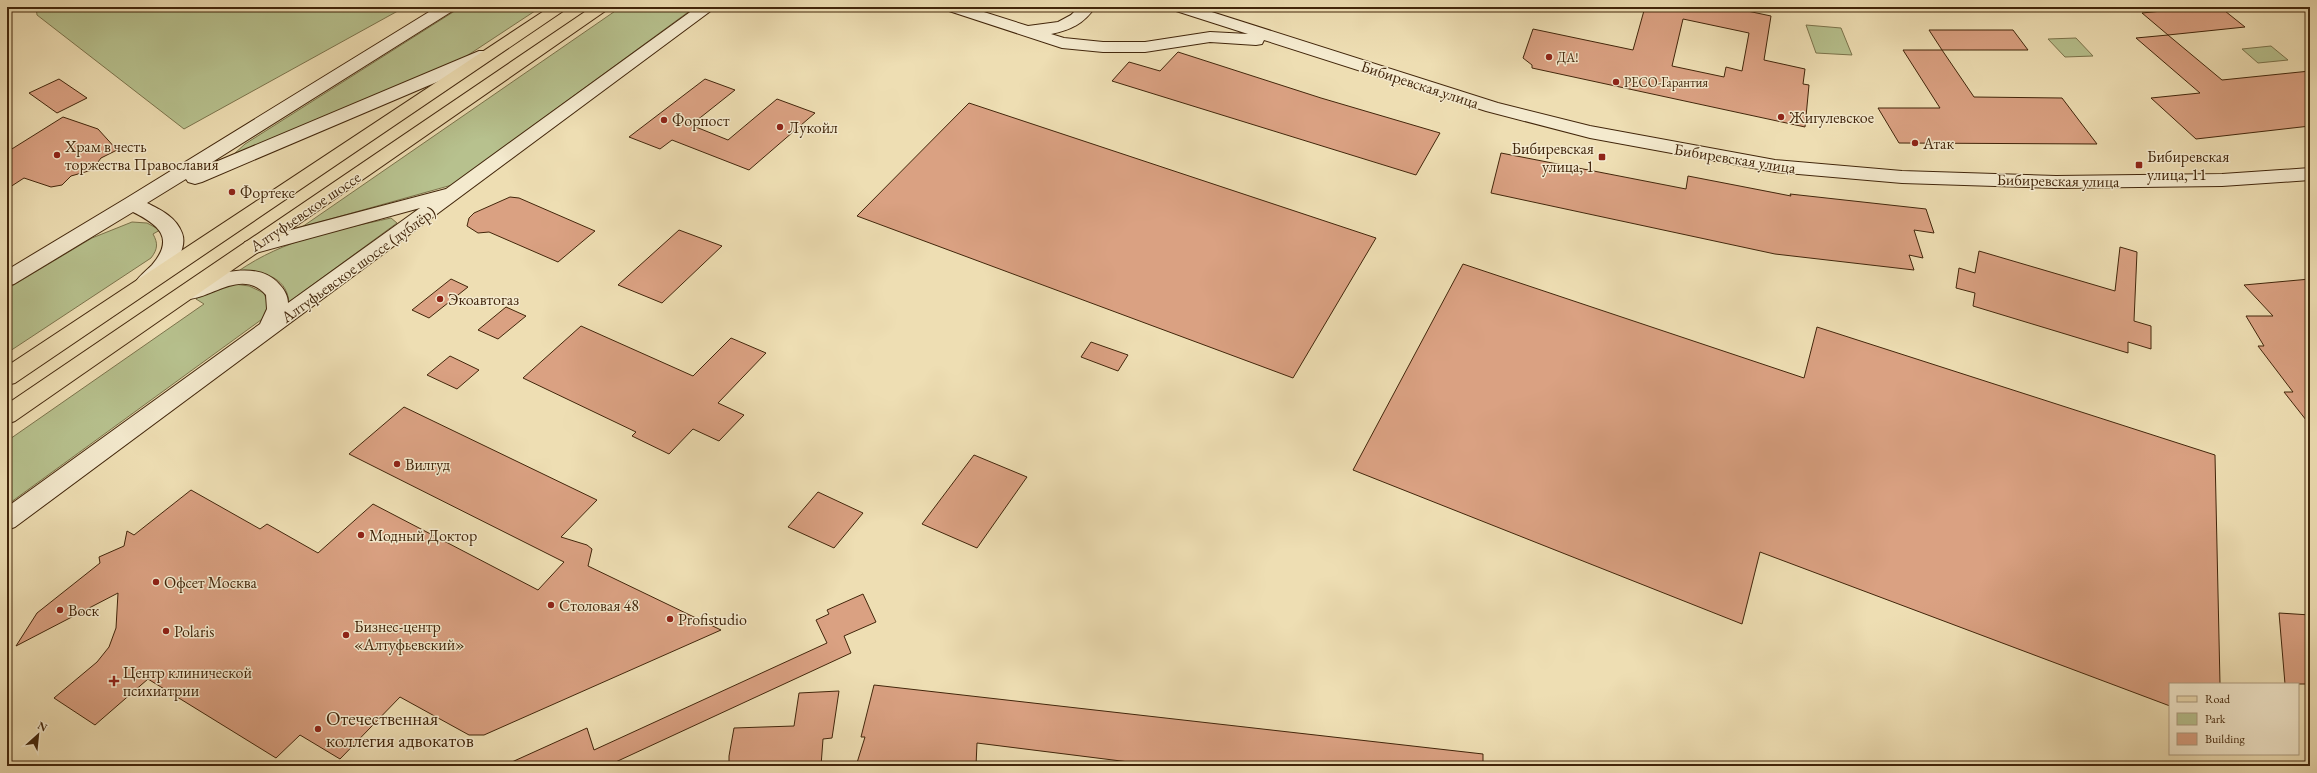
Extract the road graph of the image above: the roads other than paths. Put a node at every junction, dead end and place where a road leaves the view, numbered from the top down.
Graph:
1 (448, 7) edge
2 (562, 7) edge
3 (603, 7) edge
4 (708, 7) edge
5 (952, 7) edge
6 (1087, 7) edge
7 (1179, 7) edge
8 (1019, 30) junction
9 (1289, 43) junction
10 (506, 44) junction
11 (214, 162) junction
12 (2310, 174) edge
13 (456, 192) junction
14 (132, 204) junction
15 (252, 247) junction
16 (7, 278) edge
17 (138, 290) junction
18 (167, 306) junction
19 (260, 336) junction
20 (7, 377) edge
21 (7, 415) edge
22 (7, 520) edge

1 - 11 main road
2 - 10 main road, Алтуфьевское шоссе
3 - 15 main road, Алтуфьевское шоссе
4 - 13 main road, Алтуфьевское шоссе (дублёр)
5 - 8 main road
6 - 8 main road
7 - 9 main road, Бибиревская улица
8 - 9 main road
9 - 12 main road, Бибиревская улица
10 - 11 main road
10 - 17 main road, Алтуфьевское шоссе
11 - 14 main road
13 - 15 main road
13 - 19 main road, Алтуфьевское шоссе (дублёр)
14 - 16 main road
14 - 17 main road
15 - 18 main road, Алтуфьевское шоссе
17 - 20 main road, Алтуфьевское шоссе
18 - 19 main road
18 - 21 main road, Алтуфьевское шоссе
19 - 22 main road, Алтуфьевское шоссе (дублёр)

